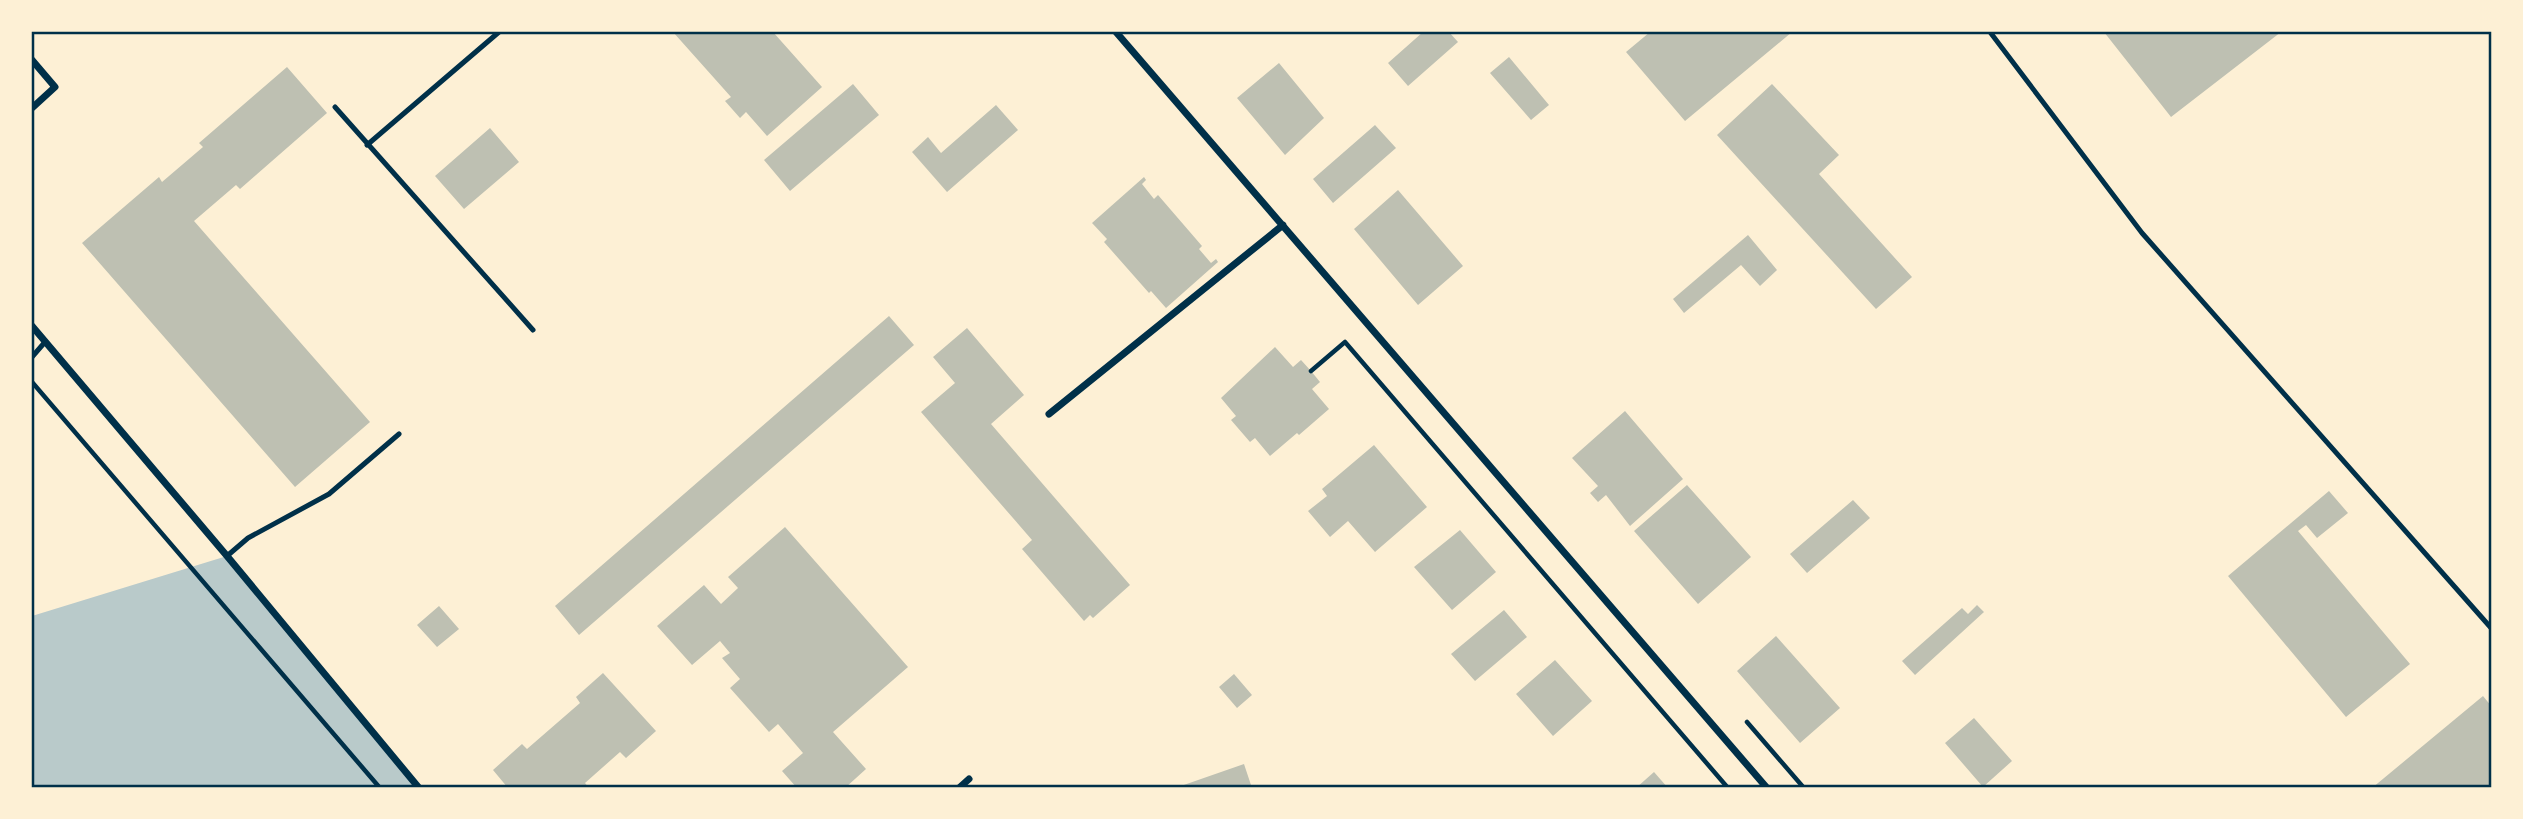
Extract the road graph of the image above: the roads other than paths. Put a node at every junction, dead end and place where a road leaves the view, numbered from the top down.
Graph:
1 (499, 32) edge
2 (1116, 32) edge
3 (1990, 32) edge
4 (32, 60) edge
5 (335, 107) dead end
6 (32, 108) edge
7 (368, 145) junction
8 (1283, 225) junction
9 (32, 326) edge
10 (533, 330) dead end
11 (45, 342) junction
12 (32, 357) edge
13 (1049, 414) dead end
14 (399, 434) dead end
15 (227, 556) junction
16 (2491, 629) edge
17 (969, 779) dead end
18 (419, 788) edge
19 (959, 788) edge
20 (1768, 788) edge

1 - 7 lane
2 - 8 street
3 - 16 lane
4 - 6 street
5 - 7 lane
7 - 10 lane
8 - 13 street
8 - 20 street
9 - 11 street
11 - 12 lane
11 - 15 street
14 - 15 lane
15 - 18 street
17 - 19 street

